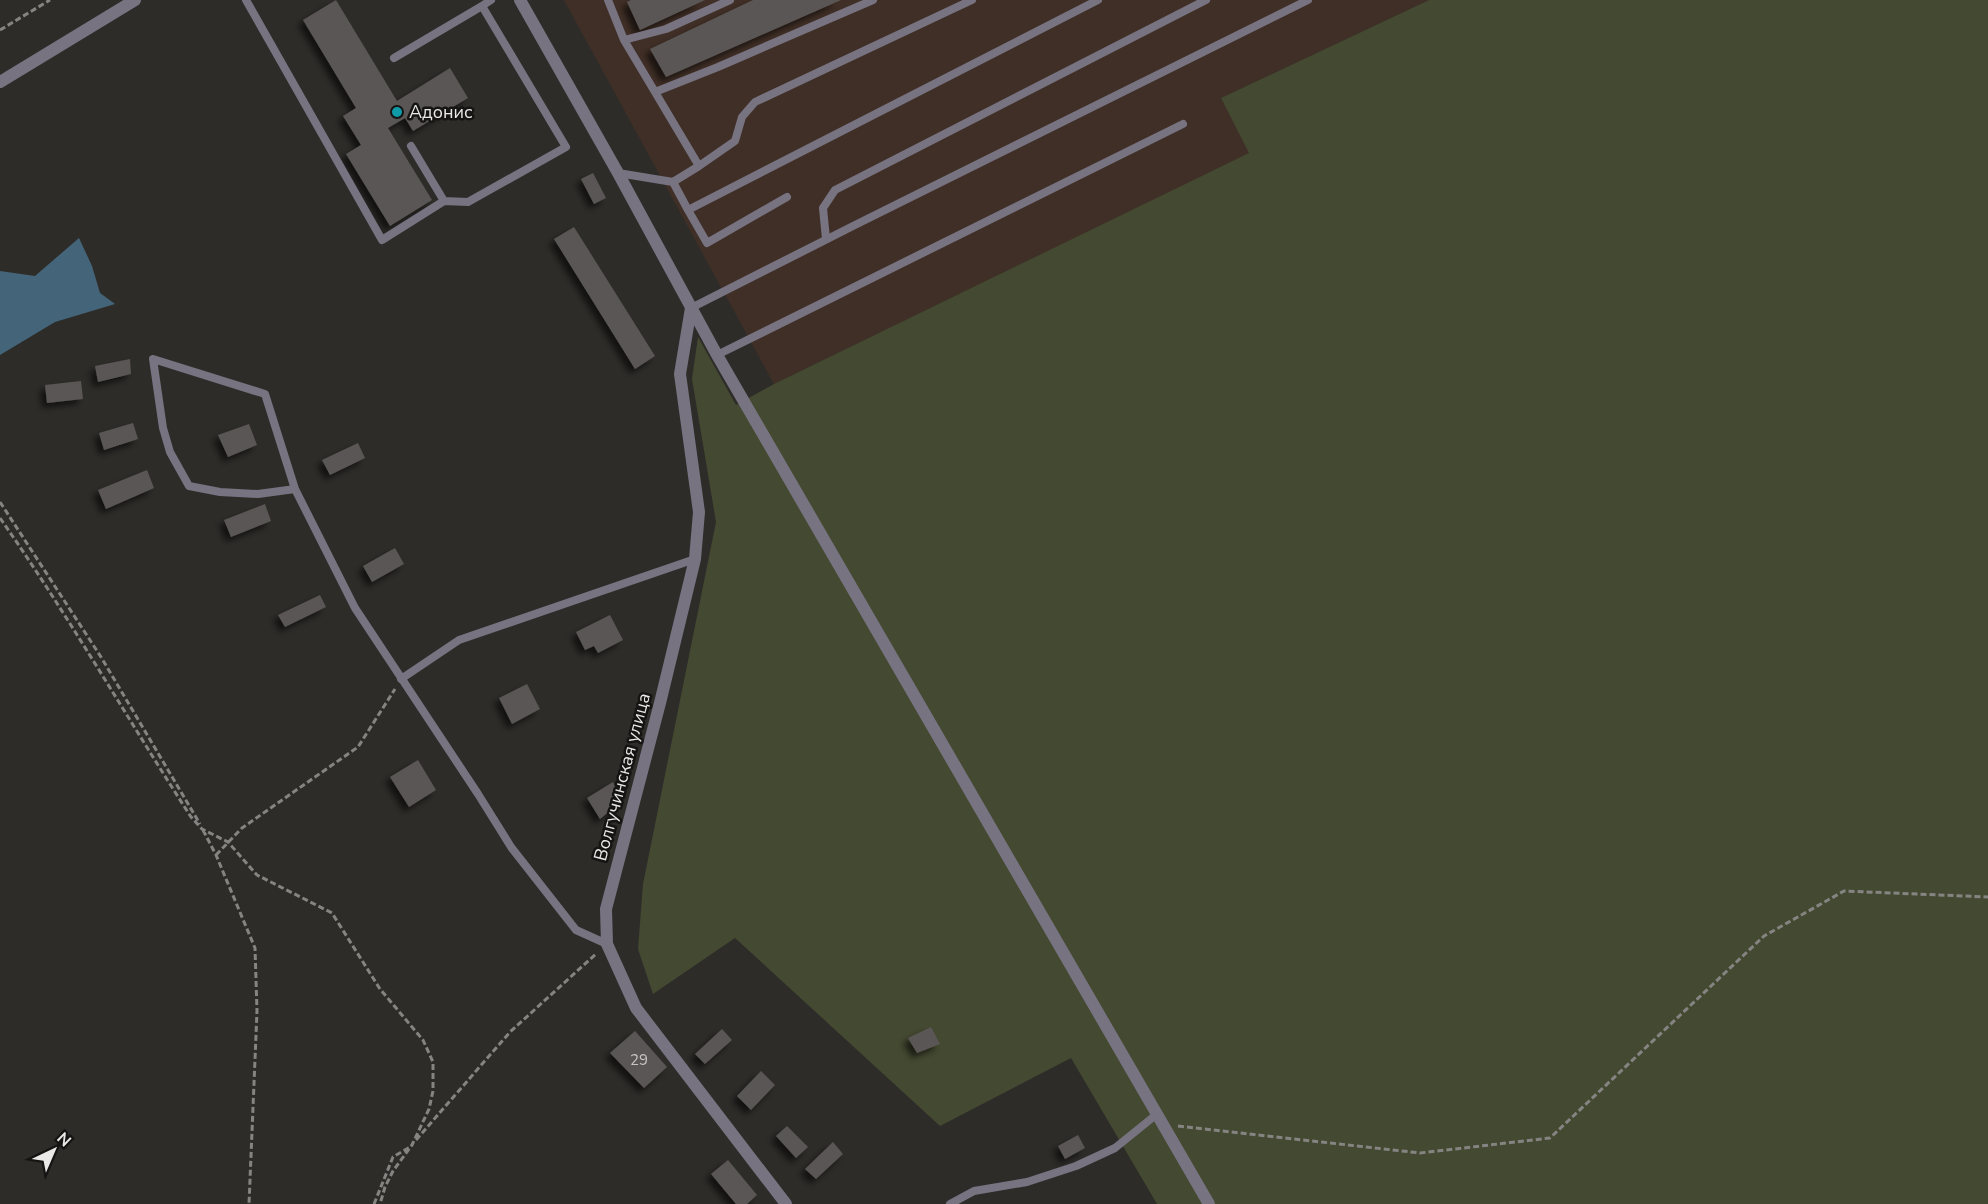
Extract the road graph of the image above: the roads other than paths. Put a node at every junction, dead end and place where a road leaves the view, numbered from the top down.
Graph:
1 (135, 0) edge
2 (246, 0) edge
3 (491, 0) edge
4 (520, 0) edge
5 (608, 0) edge
6 (730, 0) edge
7 (873, 0) edge
8 (972, 0) edge
9 (1098, 0) edge
10 (1206, 0) edge
11 (1308, 0) edge
12 (482, 6) junction
13 (624, 40) junction
14 (394, 58) dead end
15 (0, 82) edge
16 (655, 92) junction
17 (1183, 124) dead end
18 (411, 146) dead end
19 (699, 166) junction
20 (618, 173) junction
21 (673, 182) junction
22 (786, 197) dead end
23 (444, 201) junction
24 (688, 210) junction
25 (826, 239) junction
26 (691, 308) junction
27 (717, 355) junction
28 (295, 489) junction
29 (695, 560) junction
30 (401, 679) junction
31 (607, 944) junction
32 (1160, 1119) junction
33 (786, 1204) edge
34 (950, 1204) edge
35 (1209, 1204) edge

1 - 15 street
2 - 23 lane
3 - 12 lane
4 - 20 street
5 - 13 lane
6 - 13 lane
7 - 16 lane
8 - 19 lane
9 - 24 lane
10 - 25 lane
11 - 25 lane
12 - 14 lane
12 - 23 lane
13 - 16 lane
16 - 19 lane
17 - 27 lane
18 - 23 lane
19 - 21 lane
20 - 21 lane
20 - 26 street
21 - 24 lane
22 - 24 lane
25 - 26 lane
26 - 27 street
26 - 29 street, Волгучинская улица
27 - 32 street
28 - 28 lane
28 - 30 lane
29 - 30 lane
29 - 31 street, Волгучинская улица
30 - 31 lane
31 - 33 street, Волгучинская улица
32 - 34 lane
32 - 35 street

